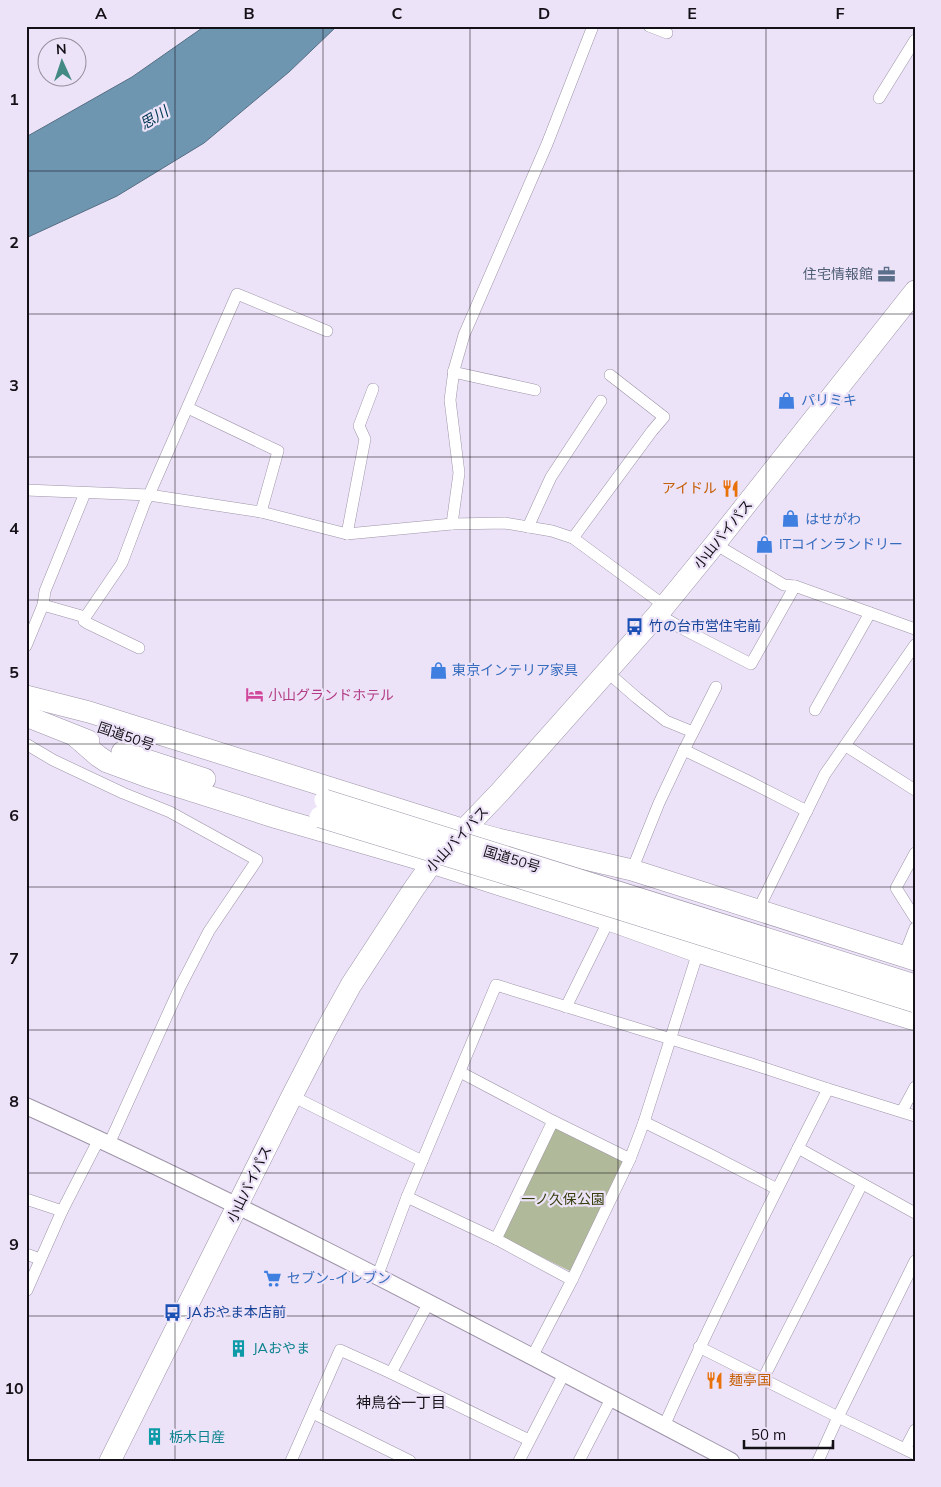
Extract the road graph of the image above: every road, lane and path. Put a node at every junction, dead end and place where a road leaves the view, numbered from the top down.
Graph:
1 (593, 26) edge
2 (649, 26) edge
3 (668, 33) dead end
4 (915, 40) edge
5 (879, 98) dead end
6 (915, 291) edge
7 (327, 331) dead end
8 (453, 372) junction
9 (610, 375) dead end
10 (373, 389) dead end
11 (535, 390) dead end
12 (600, 401) dead end
13 (188, 408) junction
14 (26, 490) edge
15 (84, 492) junction
16 (149, 495) junction
17 (262, 512) junction
18 (452, 524) junction
19 (528, 527) junction
20 (347, 534) junction
21 (573, 538) junction
22 (715, 544) junction
23 (795, 586) junction
24 (43, 605) junction
25 (661, 610) junction
26 (870, 613) junction
27 (86, 617) junction
28 (915, 629) edge
29 (915, 645) edge
30 (26, 646) edge
31 (139, 648) dead end
32 (606, 672) junction
33 (716, 687) dead end
34 (26, 696) edge
35 (815, 710) dead end
36 (26, 716) edge
37 (693, 732) junction
38 (75, 736) junction
39 (26, 744) edge
40 (846, 746) junction
41 (684, 750) junction
42 (915, 790) edge
43 (322, 809) junction
44 (807, 811) junction
45 (465, 830) junction
46 (915, 853) edge
47 (432, 863) junction
48 (632, 870) junction
49 (758, 910) junction
50 (915, 918) edge
51 (609, 920) junction
52 (915, 928) edge
53 (698, 952) junction
54 (909, 958) edge
55 (915, 986) edge
56 (915, 1002) edge
57 (566, 1006) junction
58 (915, 1020) edge
59 (670, 1039) junction
60 (460, 1072) junction
61 (915, 1087) edge
62 (828, 1090) junction
63 (292, 1096) junction
64 (26, 1106) edge
65 (902, 1112) junction
66 (915, 1116) edge
67 (553, 1121) junction
68 (644, 1122) junction
69 (104, 1141) junction
70 (798, 1148) junction
71 (630, 1159) junction
72 (422, 1161) junction
73 (862, 1184) junction
74 (777, 1189) junction
75 (407, 1196) junction
76 (26, 1199) edge
77 (238, 1207) junction
78 (62, 1212) junction
79 (915, 1213) edge
80 (496, 1239) junction
81 (26, 1254) edge
82 (40, 1259) junction
83 (915, 1261) edge
84 (377, 1277) junction
85 (572, 1280) junction
86 (26, 1290) edge
87 (428, 1304) junction
88 (700, 1347) junction
89 (532, 1358) junction
90 (391, 1372) junction
91 (564, 1374) junction
92 (763, 1380) junction
93 (611, 1399) junction
94 (313, 1413) junction
95 (838, 1417) junction
96 (664, 1426) junction
97 (915, 1430) edge
98 (530, 1440) junction
99 (910, 1452) edge
100 (110, 1461) edge
101 (291, 1461) edge
102 (410, 1461) edge
103 (519, 1461) edge
104 (579, 1461) edge
105 (731, 1461) edge
106 (818, 1461) edge

1 - 8 street
2 - 3 street
4 - 5 street
6 - 22 highway, 小山バイパス
7 - 13 street
8 - 11 street
8 - 18 street
9 - 21 street
10 - 20 street
12 - 19 street
13 - 16 street
13 - 17 street
14 - 15 street
15 - 16 street
15 - 24 street
16 - 17 street
16 - 27 street
17 - 20 street
18 - 19 street
18 - 20 street
19 - 21 street
21 - 25 street
22 - 23 street
22 - 25 highway, 小山バイパス
23 - 25 street
23 - 26 street
24 - 27 street
24 - 30 street
25 - 32 highway, 小山バイパス
26 - 28 street
26 - 35 street
27 - 31 street
29 - 40 street
32 - 37 street
32 - 45 highway, 小山バイパス
33 - 37 street
34 - 43 highway, 国道50号
34 - 45 highway
36 - 38 highway, 国道50号
37 - 41 street
38 - 43 highway, 国道50号
38 - 47 highway
39 - 69 street
40 - 42 street
40 - 44 street
41 - 44 street
41 - 48 street
43 - 55 highway, 国道50号, bridge
43 - 56 highway, 国道50号, bridge
44 - 49 street
45 - 47 highway, 小山バイパス
45 - 48 highway
46 - 50 street
47 - 51 highway
47 - 63 highway, 小山バイパス
48 - 49 highway
49 - 54 highway
51 - 53 highway
51 - 57 street
52 - 54 street
53 - 58 highway
53 - 59 street
57 - 59 street
57 - 60 street
59 - 62 street
59 - 68 street
60 - 67 street
60 - 72 street
61 - 65 street
62 - 65 street
62 - 70 street
63 - 72 street
63 - 77 highway, 小山バイパス
64 - 69 street
65 - 66 street
67 - 71 street
67 - 80 street
68 - 71 street
68 - 74 street
69 - 77 street
69 - 78 street
70 - 73 street
70 - 74 street
71 - 85 street
72 - 75 street
73 - 79 street
73 - 92 street
74 - 88 street
75 - 80 street
75 - 84 street
76 - 78 street
77 - 84 street
77 - 100 highway, 小山バイパス
78 - 82 street
80 - 85 street
81 - 82 street
82 - 86 street
83 - 95 street
84 - 87 street
85 - 89 street
87 - 89 street
87 - 90 street
88 - 92 street
88 - 96 street
89 - 91 street
90 - 94 street
90 - 98 street
91 - 93 street
91 - 98 street
92 - 95 street
93 - 96 street
93 - 104 street
94 - 101 street
94 - 102 street
95 - 99 street
95 - 106 street
96 - 105 street
97 - 99 street
98 - 103 street

